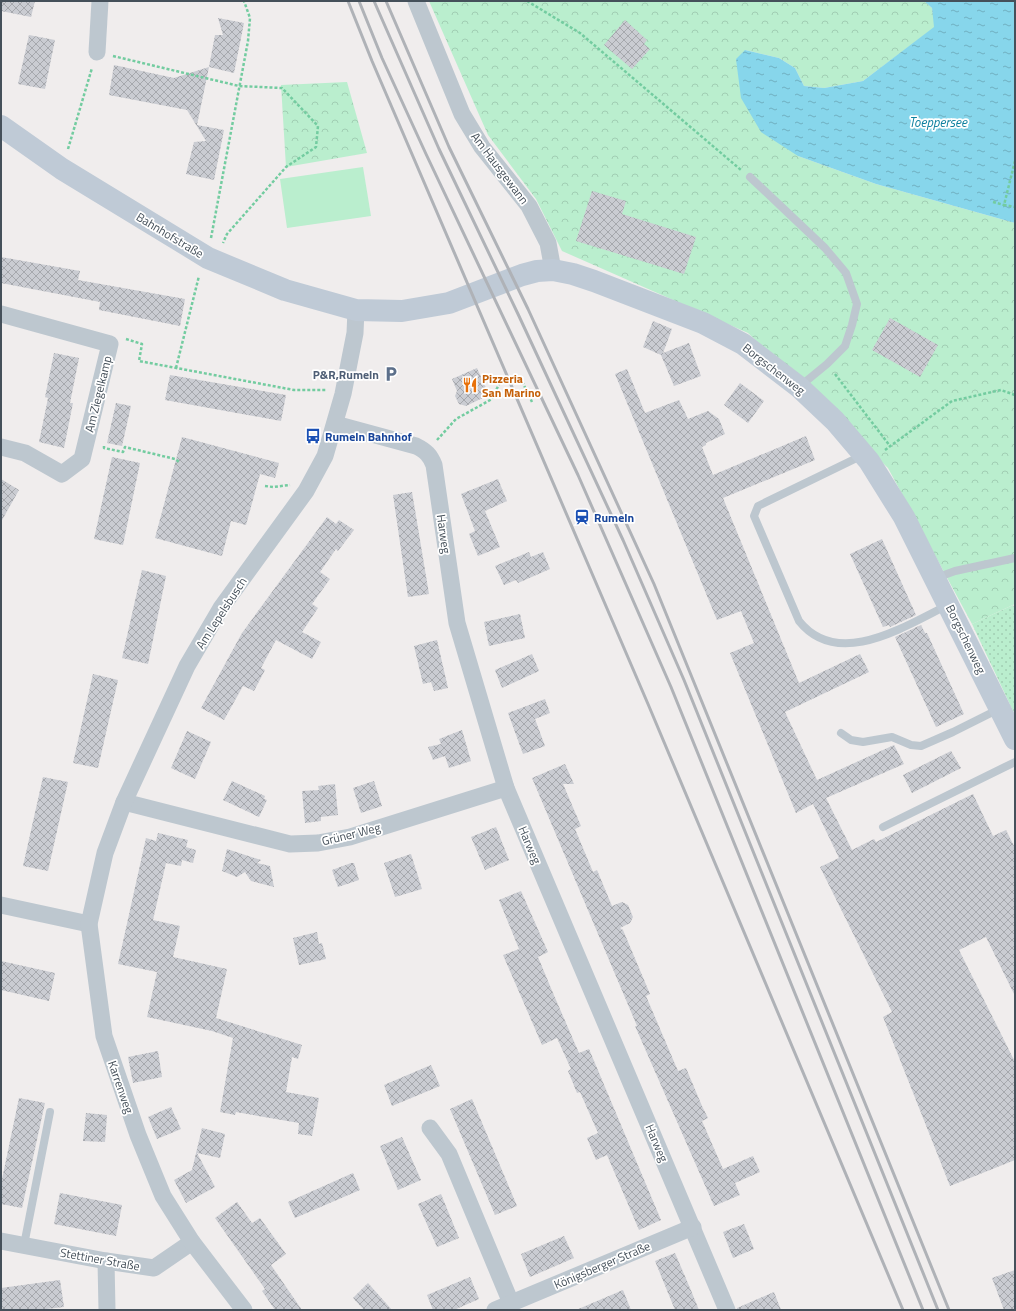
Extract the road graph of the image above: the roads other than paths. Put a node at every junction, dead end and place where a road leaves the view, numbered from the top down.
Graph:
1 (100, 1) edge
2 (416, 1) edge
3 (97, 52) road end
4 (1, 126) edge
5 (750, 177) road end
6 (553, 270) junction
7 (356, 310) junction
8 (1, 314) edge
9 (799, 387) junction
10 (335, 424) junction
11 (1, 447) edge
12 (867, 458) junction
13 (1015, 558) edge
14 (935, 578) junction
15 (949, 605) junction
16 (1000, 708) junction
17 (841, 733) dead end
18 (1015, 739) edge
19 (1015, 762) edge
20 (506, 788) junction
21 (124, 802) junction
22 (883, 828) dead end
23 (1, 905) edge
24 (89, 924) junction
25 (50, 1112) dead end
26 (430, 1128) dead end
27 (693, 1227) junction
28 (1, 1241) edge
29 (192, 1242) junction
30 (24, 1245) junction
31 (106, 1261) junction
32 (511, 1303) junction
33 (107, 1310) edge
34 (244, 1310) edge
35 (496, 1310) edge
36 (727, 1310) edge

1 - 3 street
2 - 6 street, Am Hausgewann
4 - 7 main road, Bahnhofstraße
5 - 9 lane
6 - 7 main road, Borgschenweg
6 - 9 main road, Borgschenweg
7 - 10 street, Am Lepelsbusch
8 - 11 street, Am Ziegelkamp
9 - 12 main road, Borgschenweg
10 - 20 street, Harweg
10 - 21 street, Am Lepelsbusch
12 - 14 main road, Borgschenweg
12 - 15 lane
13 - 14 lane
14 - 15 main road, Borgschenweg
15 - 16 main road, Borgschenweg
16 - 17 lane
16 - 18 main road, Borgschenweg
19 - 22 lane
20 - 21 street, Grüner Weg
20 - 27 street, Harweg
21 - 24 street, Am Lepelsbusch
23 - 24 street
24 - 29 street, Karrenweg
25 - 30 lane
26 - 32 street
27 - 32 street, Königsberger Straße
27 - 36 street, Harweg
28 - 30 street, Stettiner Straße
29 - 31 street, Stettiner Straße
29 - 34 street, Karrenweg
30 - 31 street, Stettiner Straße
31 - 33 street
32 - 35 street, Königsberger Straße

